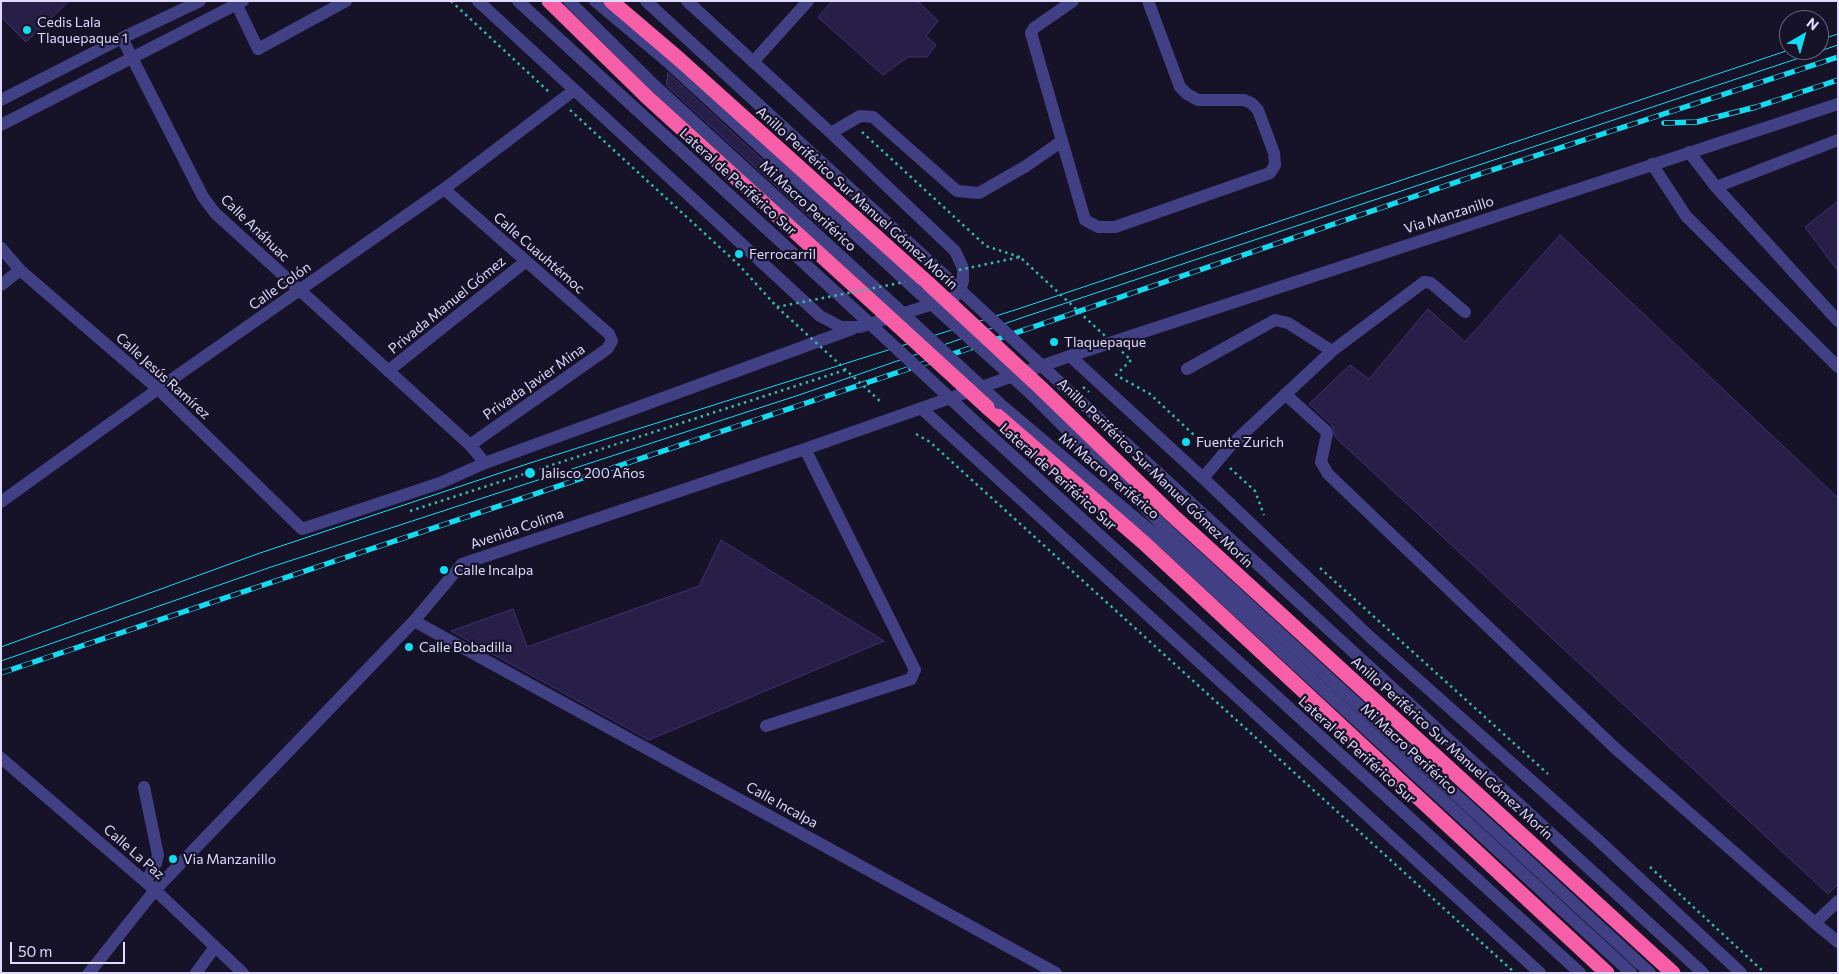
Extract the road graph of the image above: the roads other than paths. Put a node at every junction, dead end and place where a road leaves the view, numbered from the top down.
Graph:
1 (200, 1) edge
2 (346, 1) edge
3 (478, 1) edge
4 (518, 1) edge
5 (549, 1) edge
6 (569, 1) edge
7 (595, 1) edge
8 (611, 1) edge
9 (646, 1) edge
10 (687, 1) edge
11 (808, 1) edge
12 (1073, 1) edge
13 (1148, 1) edge
14 (238, 2) edge
15 (122, 38) junction
16 (132, 56) junction
17 (752, 62) junction
18 (28, 86) junction
19 (573, 91) junction
20 (1, 100) edge
21 (1838, 104) edge
22 (38, 106) junction
23 (1, 125) edge
24 (831, 133) junction
25 (1838, 140) edge
26 (1062, 141) junction
27 (1689, 152) junction
28 (1652, 164) junction
29 (1716, 186) junction
30 (444, 189) junction
31 (1, 248) edge
32 (525, 262) junction
33 (20, 270) junction
34 (1, 285) edge
35 (922, 287) junction
36 (300, 291) junction
37 (889, 308) junction
38 (1465, 312) dead end
39 (1838, 321) edge
40 (860, 327) junction
41 (612, 341) joint
42 (1332, 351) junction
43 (1070, 356) junction
44 (1838, 367) edge
45 (1187, 369) dead end
46 (388, 372) junction
47 (158, 389) junction
48 (1036, 391) junction
49 (1285, 394) junction
50 (993, 405) junction
51 (921, 408) junction
52 (470, 445) junction
53 (805, 449) junction
54 (485, 462) junction
55 (1203, 478) junction
56 (1, 502) edge
57 (414, 621) junction
58 (766, 726) dead end
59 (1, 758) edge
60 (144, 787) dead end
61 (151, 886) junction
62 (1838, 901) edge
63 (1815, 923) junction
64 (1838, 942) edge
65 (215, 947) junction
66 (89, 973) edge
67 (196, 973) edge
68 (243, 973) edge
69 (1056, 973) edge
70 (1540, 973) edge
71 (1580, 973) edge
72 (1608, 973) edge
73 (1631, 973) edge
74 (1650, 973) edge
75 (1673, 973) edge
76 (1703, 973) edge
77 (1741, 973) edge

1 - 15 street
2 - 14 street
3 - 19 street
4 - 71 street, Lateral de Periférico Sur, bridge
5 - 37 highway
6 - 37 street, Mi Macro Periférico
7 - 35 street, Mi Macro Periférico
8 - 35 highway, Anillo Periférico Sur Manuel Gómez Morín
9 - 76 street, bridge
10 - 17 street
11 - 17 street
12 - 26 street
13 - 26 street
14 - 16 street
15 - 16 street, Calle Anáhuac
15 - 18 street
16 - 22 street
16 - 36 street, Calle Anáhuac
17 - 24 street
18 - 20 street
18 - 22 street
19 - 30 street, Calle Colón
19 - 40 street
21 - 27 street, Via Manzanillo
22 - 23 street
24 - 26 street
24 - 40 street
25 - 29 street
27 - 28 street, Via Manzanillo
27 - 29 street
28 - 43 street, Via Manzanillo
28 - 44 street
29 - 39 street
30 - 32 street, Calle Cuauhtémoc
30 - 36 street, Calle Colón
31 - 33 street, Calle Jesús Ramírez
32 - 41 street, Calle Cuauhtémoc
32 - 46 street, Privada Manuel Gómez
33 - 34 street
33 - 47 street, Calle Jesús Ramírez
35 - 48 highway, Anillo Periférico Sur Manuel Gómez Morín, bridge
36 - 46 street, Calle Anáhuac
36 - 47 street, Calle Colón
37 - 50 highway, bridge
38 - 42 street
40 - 54 street
41 - 52 street, Privada Javier Mina
42 - 45 street
42 - 49 street
43 - 51 street, Via Manzanillo
43 - 55 street
46 - 52 street, Calle Anáhuac
47 - 54 street, Calle Jesús Ramírez
47 - 56 street, Calle Colón
48 - 74 street, Mi Macro Periférico
48 - 75 highway, Anillo Periférico Sur Manuel Gómez Morín
49 - 55 street
49 - 63 street
50 - 72 highway
50 - 73 street, Mi Macro Periférico
51 - 53 street, Avenida Colima
51 - 70 street
52 - 54 street, Calle Anáhuac
53 - 57 street, Avenida Colima
53 - 58 street
55 - 77 street
57 - 61 street, Avenida Colima
57 - 69 street, Calle Incalpa
59 - 61 street, Calle La Paz
60 - 61 street
61 - 65 street, Calle La Paz
61 - 66 street
62 - 63 street
63 - 64 street
65 - 67 street
65 - 68 street, Calle La Paz

